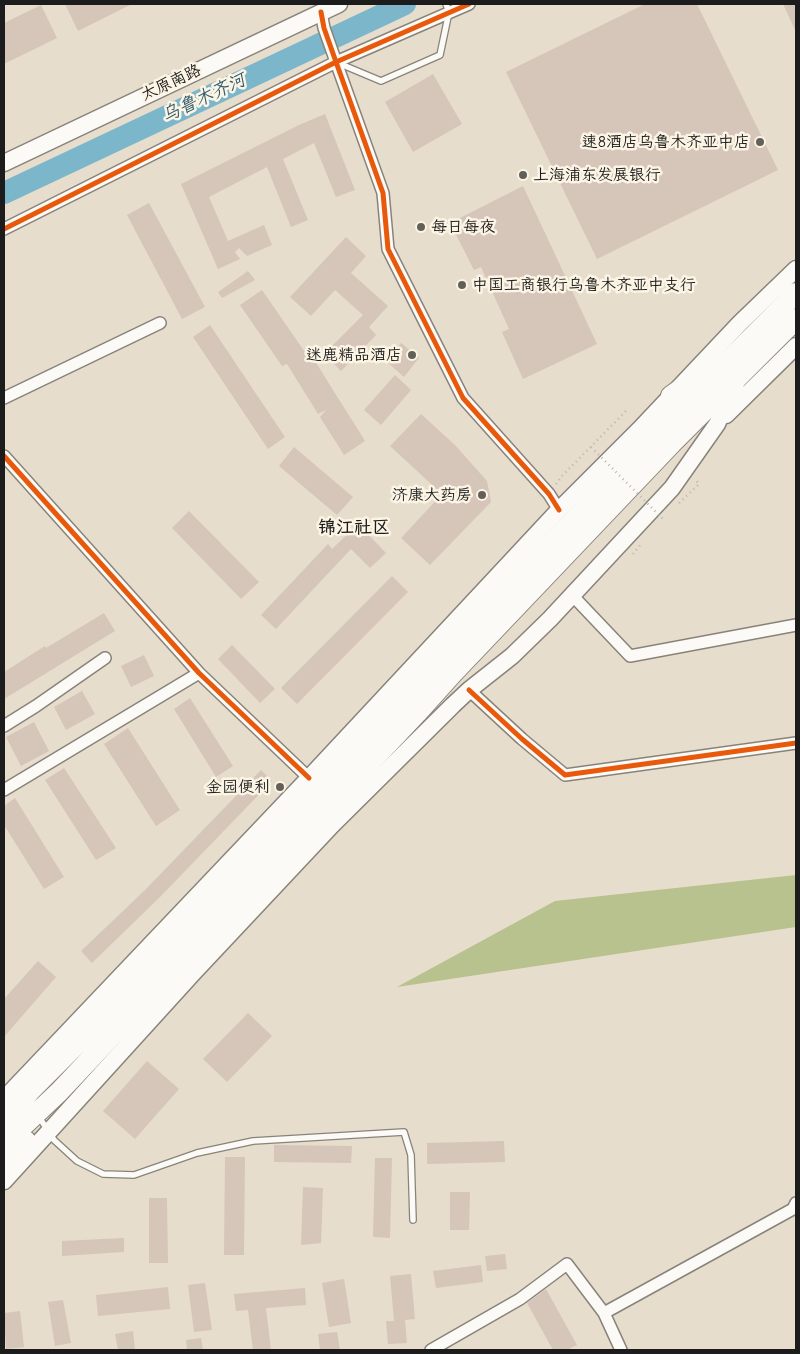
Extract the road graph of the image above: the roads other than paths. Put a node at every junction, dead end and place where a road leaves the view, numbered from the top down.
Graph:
1 (339, 4) edge
2 (469, 4) edge
3 (448, 8) edge
4 (319, 12) edge
5 (335, 59) junction
6 (4, 152) edge
7 (4, 163) edge
8 (4, 229) edge
9 (796, 269) edge
10 (796, 293) edge
11 (796, 319) edge
12 (160, 323) dead end
13 (745, 343) junction
14 (796, 346) edge
15 (740, 375) junction
16 (671, 396) junction
17 (4, 398) edge
18 (717, 424) junction
19 (4, 456) edge
20 (559, 510) junction
21 (572, 595) junction
22 (796, 625) edge
23 (105, 658) dead end
24 (200, 673) junction
25 (469, 690) junction
26 (4, 726) edge
27 (796, 743) edge
28 (309, 778) junction
29 (4, 790) edge
30 (82, 1039) junction
31 (59, 1092) junction
32 (4, 1099) edge
33 (4, 1103) edge
34 (4, 1122) edge
35 (45, 1126) junction
36 (4, 1149) edge
37 (4, 1169) edge
38 (4, 1181) edge
39 (796, 1203) edge
40 (413, 1220) dead end
41 (604, 1313) junction
42 (431, 1350) edge
43 (621, 1350) edge

1 - 4 main road, 太原南路
2 - 3 street
3 - 5 street
3 - 5 lane
4 - 5 street
4 - 6 main road
4 - 7 main road, 太原南路
5 - 8 street
5 - 20 street
9 - 16 main road
10 - 13 highway
11 - 15 highway
12 - 17 street
13 - 16 highway
13 - 30 highway
14 - 18 main road
15 - 18 main road
15 - 31 highway
16 - 20 main road
18 - 21 main road
19 - 24 street
20 - 28 main road
21 - 22 street
21 - 25 main road
23 - 26 street
24 - 28 street
24 - 29 street
25 - 27 street
25 - 35 main road
28 - 32 main road
30 - 33 highway
30 - 34 highway
31 - 35 highway
31 - 36 highway
35 - 37 highway
35 - 38 main road
35 - 40 lane
39 - 41 street
41 - 42 street
41 - 43 street

